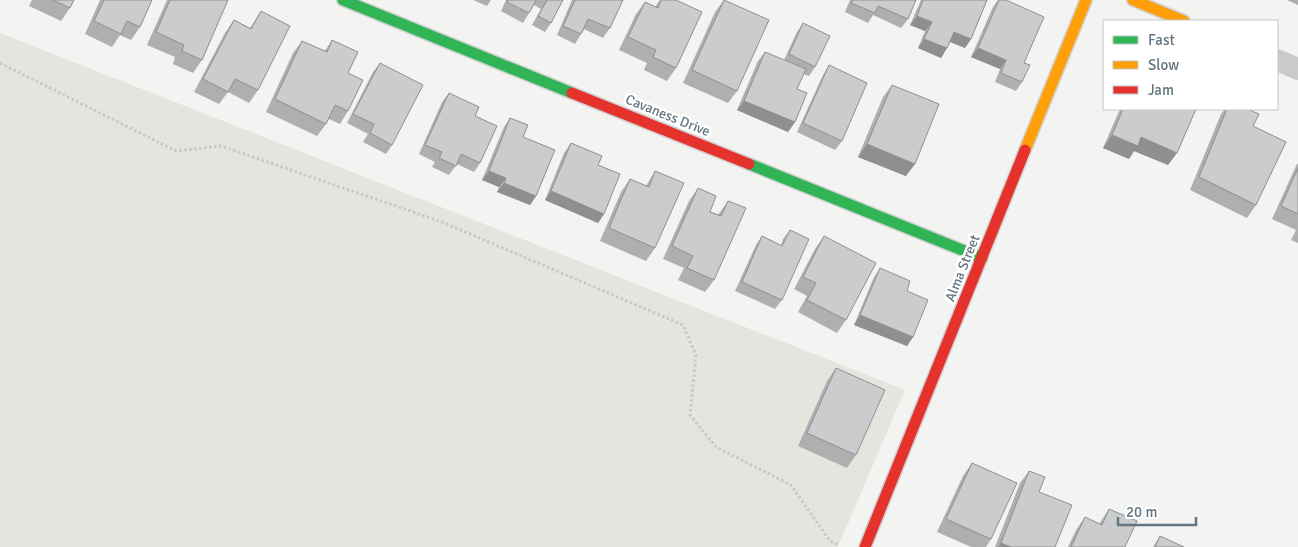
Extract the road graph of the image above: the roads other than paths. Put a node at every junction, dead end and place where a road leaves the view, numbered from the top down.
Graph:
1 (343, 0) edge
2 (1086, 0) edge
3 (1132, 0) edge
4 (375, 4) edge
5 (1182, 20) edge
6 (1278, 60) edge
7 (1298, 69) edge
8 (982, 258) junction
9 (865, 547) edge

1 - 4 street, Cavaness Drive
2 - 8 street, Alma Street
3 - 5 street
4 - 8 street, Cavaness Drive
6 - 7 street
8 - 9 street, Alma Street

